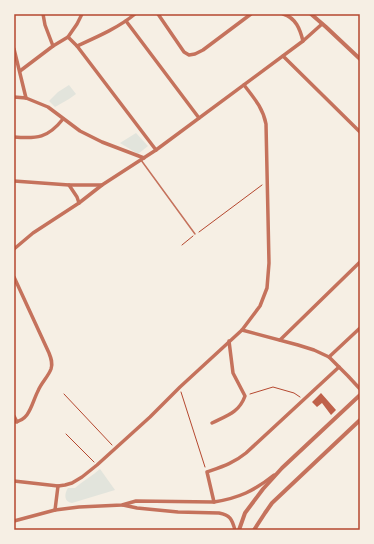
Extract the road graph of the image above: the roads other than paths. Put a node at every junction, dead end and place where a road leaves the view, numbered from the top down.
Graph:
1 (43, 14) edge
2 (82, 14) edge
3 (134, 14) edge
4 (158, 14) edge
5 (251, 14) edge
6 (284, 14) edge
7 (311, 14) edge
8 (126, 21) junction
9 (322, 24) junction
10 (68, 37) junction
11 (303, 40) junction
12 (53, 46) junction
13 (77, 46) junction
14 (14, 48) edge
15 (283, 56) junction
16 (360, 59) edge
17 (14, 63) edge
18 (19, 69) junction
19 (244, 84) junction
20 (14, 97) edge
21 (26, 98) junction
22 (199, 118) junction
23 (64, 119) junction
24 (360, 132) edge
25 (14, 138) edge
26 (156, 150) junction
27 (143, 159) junction
28 (14, 181) edge
29 (69, 185) junction
30 (102, 185) junction
31 (79, 203) junction
32 (195, 234) road end
33 (14, 249) edge
34 (360, 262) edge
35 (14, 277) edge
36 (360, 328) edge
37 (242, 330) junction
38 (280, 340) junction
39 (229, 342) junction
40 (329, 358) junction
41 (339, 367) junction
42 (360, 389) edge
43 (360, 395) edge
44 (14, 416) edge
45 (360, 420) edge
46 (15, 422) edge
47 (212, 423) dead end
48 (282, 468) junction
49 (14, 481) edge
50 (58, 486) junction
51 (214, 502) junction
52 (122, 505) junction
53 (55, 510) junction
54 (14, 521) edge
55 (234, 530) edge
56 (239, 530) edge
57 (254, 530) edge

1 - 12 street
2 - 10 street
3 - 8 street
4 - 5 street
6 - 11 street
7 - 9 street
8 - 13 street
8 - 22 street
9 - 11 street
9 - 16 street
10 - 12 street
10 - 13 street
11 - 15 street
12 - 18 street
13 - 26 street
14 - 18 street
15 - 19 street
15 - 24 street
17 - 18 street
18 - 21 street
19 - 22 street
19 - 37 street
20 - 21 street
21 - 23 street
22 - 26 street
23 - 25 street
23 - 27 street
26 - 27 street
27 - 30 street
27 - 32 lane
28 - 29 street
29 - 30 street
29 - 31 street
30 - 31 street
31 - 33 street
34 - 38 street
35 - 46 street
36 - 40 street
37 - 38 street
37 - 39 street
38 - 40 street
39 - 47 street
39 - 50 street
40 - 41 street
41 - 42 street
41 - 51 street
43 - 48 street
44 - 46 street
45 - 57 street
48 - 51 street
48 - 56 street
49 - 50 street
50 - 53 street
51 - 52 street
52 - 53 street
52 - 55 street
53 - 54 street

